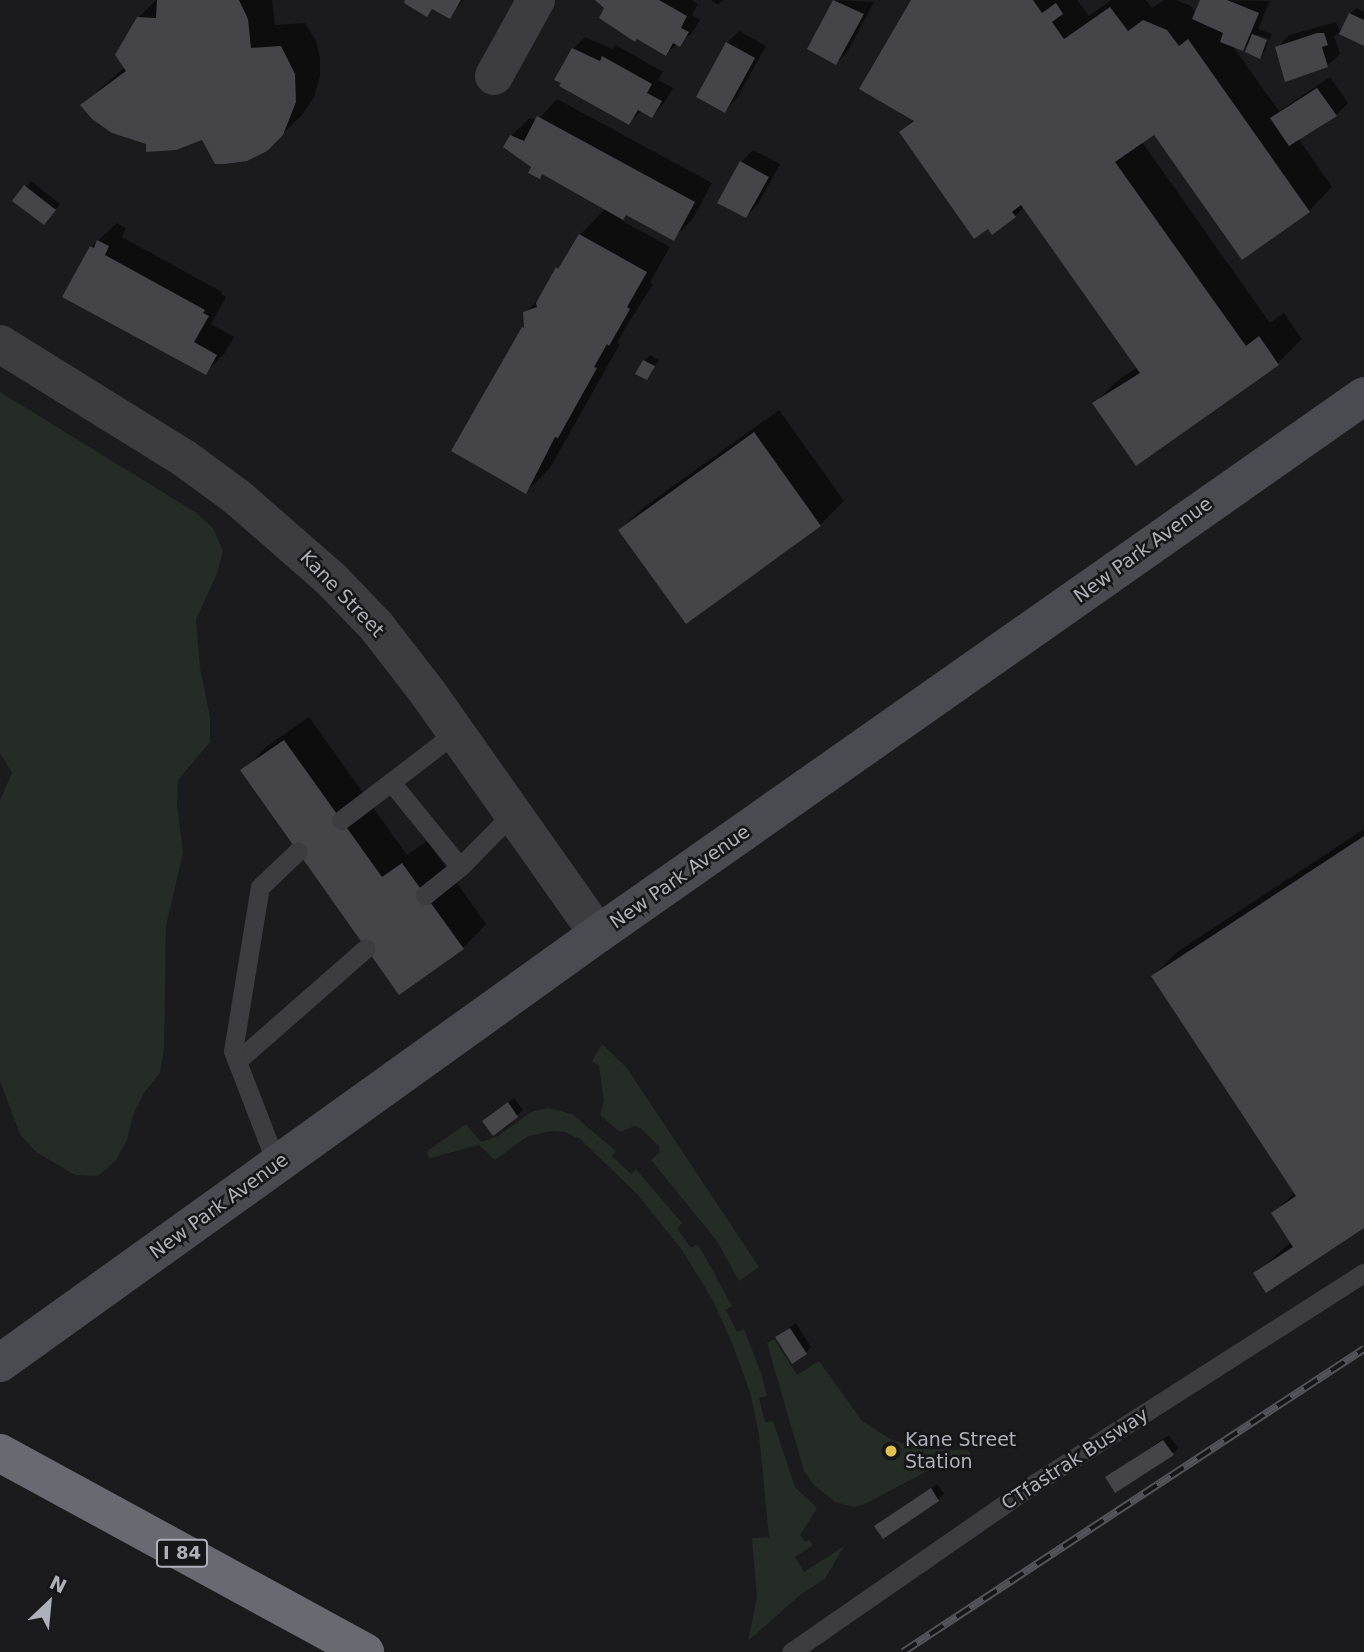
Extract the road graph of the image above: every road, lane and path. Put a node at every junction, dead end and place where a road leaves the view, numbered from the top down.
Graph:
1 (536, 0) edge
2 (494, 76) dead end
3 (0, 344) edge
4 (1364, 396) edge
5 (456, 733) junction
6 (391, 782) junction
7 (513, 813) junction
8 (341, 820) dead end
9 (298, 851) dead end
10 (460, 867) junction
11 (425, 895) dead end
12 (598, 934) junction
13 (366, 947) dead end
14 (237, 1061) junction
15 (277, 1165) junction
16 (1364, 1273) edge
17 (0, 1363) edge
18 (0, 1453) edge
19 (365, 1652) edge
20 (791, 1652) edge

1 - 2 street
3 - 5 street, Kane Street
4 - 12 main road, New Park Avenue
5 - 6 lane
5 - 7 street, Kane Street
6 - 8 lane
6 - 10 lane
7 - 10 lane
7 - 12 street, Kane Street
9 - 14 lane
10 - 11 lane
12 - 15 main road, New Park Avenue
13 - 14 lane
14 - 15 lane
15 - 17 main road, New Park Avenue
16 - 20 lane, CTfastrak Busway
18 - 19 highway, I 84

